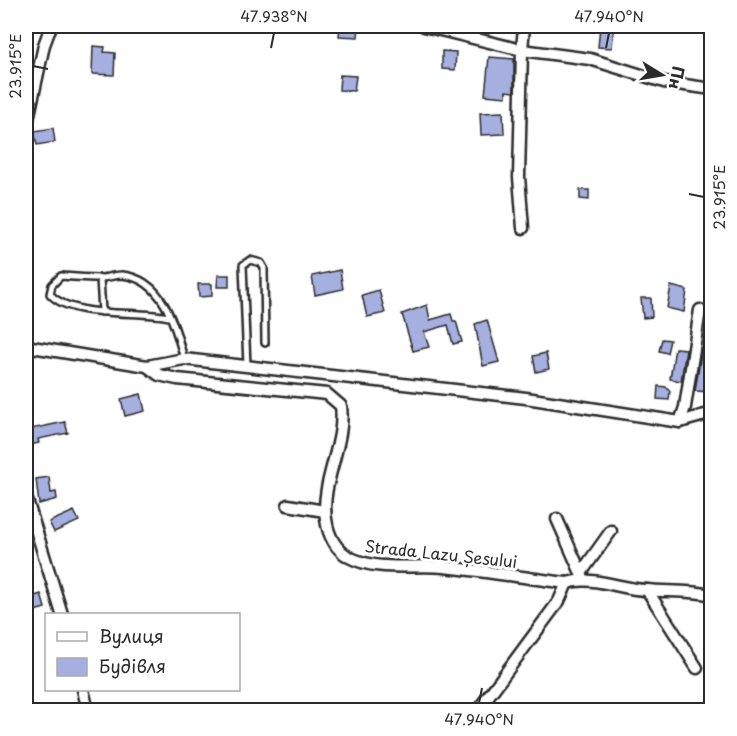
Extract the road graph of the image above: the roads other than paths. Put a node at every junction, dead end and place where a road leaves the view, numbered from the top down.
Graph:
1 (51, 26) edge
2 (424, 26) edge
3 (524, 26) edge
4 (522, 50) junction
5 (711, 89) edge
6 (26, 129) edge
7 (523, 228) dead end
8 (100, 278) junction
9 (700, 310) dead end
10 (102, 312) junction
11 (169, 317) junction
12 (265, 343) dead end
13 (26, 346) edge
14 (184, 359) junction
15 (147, 366) junction
16 (247, 366) junction
17 (711, 413) edge
18 (680, 422) junction
19 (26, 497) edge
20 (288, 505) dead end
21 (325, 510) junction
22 (557, 519) dead end
23 (611, 531) dead end
24 (583, 577) junction
25 (567, 583) junction
26 (647, 590) junction
27 (711, 595) edge
28 (61, 613) edge
29 (697, 668) dead end
30 (83, 691) edge
31 (88, 711) edge
32 (478, 711) edge

1 - 6 street
2 - 4 street
3 - 4 street
4 - 5 street
4 - 7 street
8 - 10 lane
8 - 10 lane
8 - 11 lane
9 - 18 street
10 - 11 lane
11 - 14 lane
12 - 16 lane
13 - 15 street, Strada Lazu Șesului
14 - 15 street, Strada Lazu Șesului
14 - 16 street, Strada Lazu Șesului
15 - 21 street, Strada Lazu Șesului
16 - 18 street, Strada Lazu Șesului
17 - 18 street, Strada Lazu Șesului
19 - 28 street
20 - 21 street
21 - 25 street, Strada Lazu Șesului
22 - 24 street
23 - 24 street
24 - 25 street, Strada Lazu Șesului
24 - 26 street, Strada Lazu Șesului
25 - 32 street
26 - 27 street, Strada Lazu Șesului
26 - 29 street
30 - 31 street

